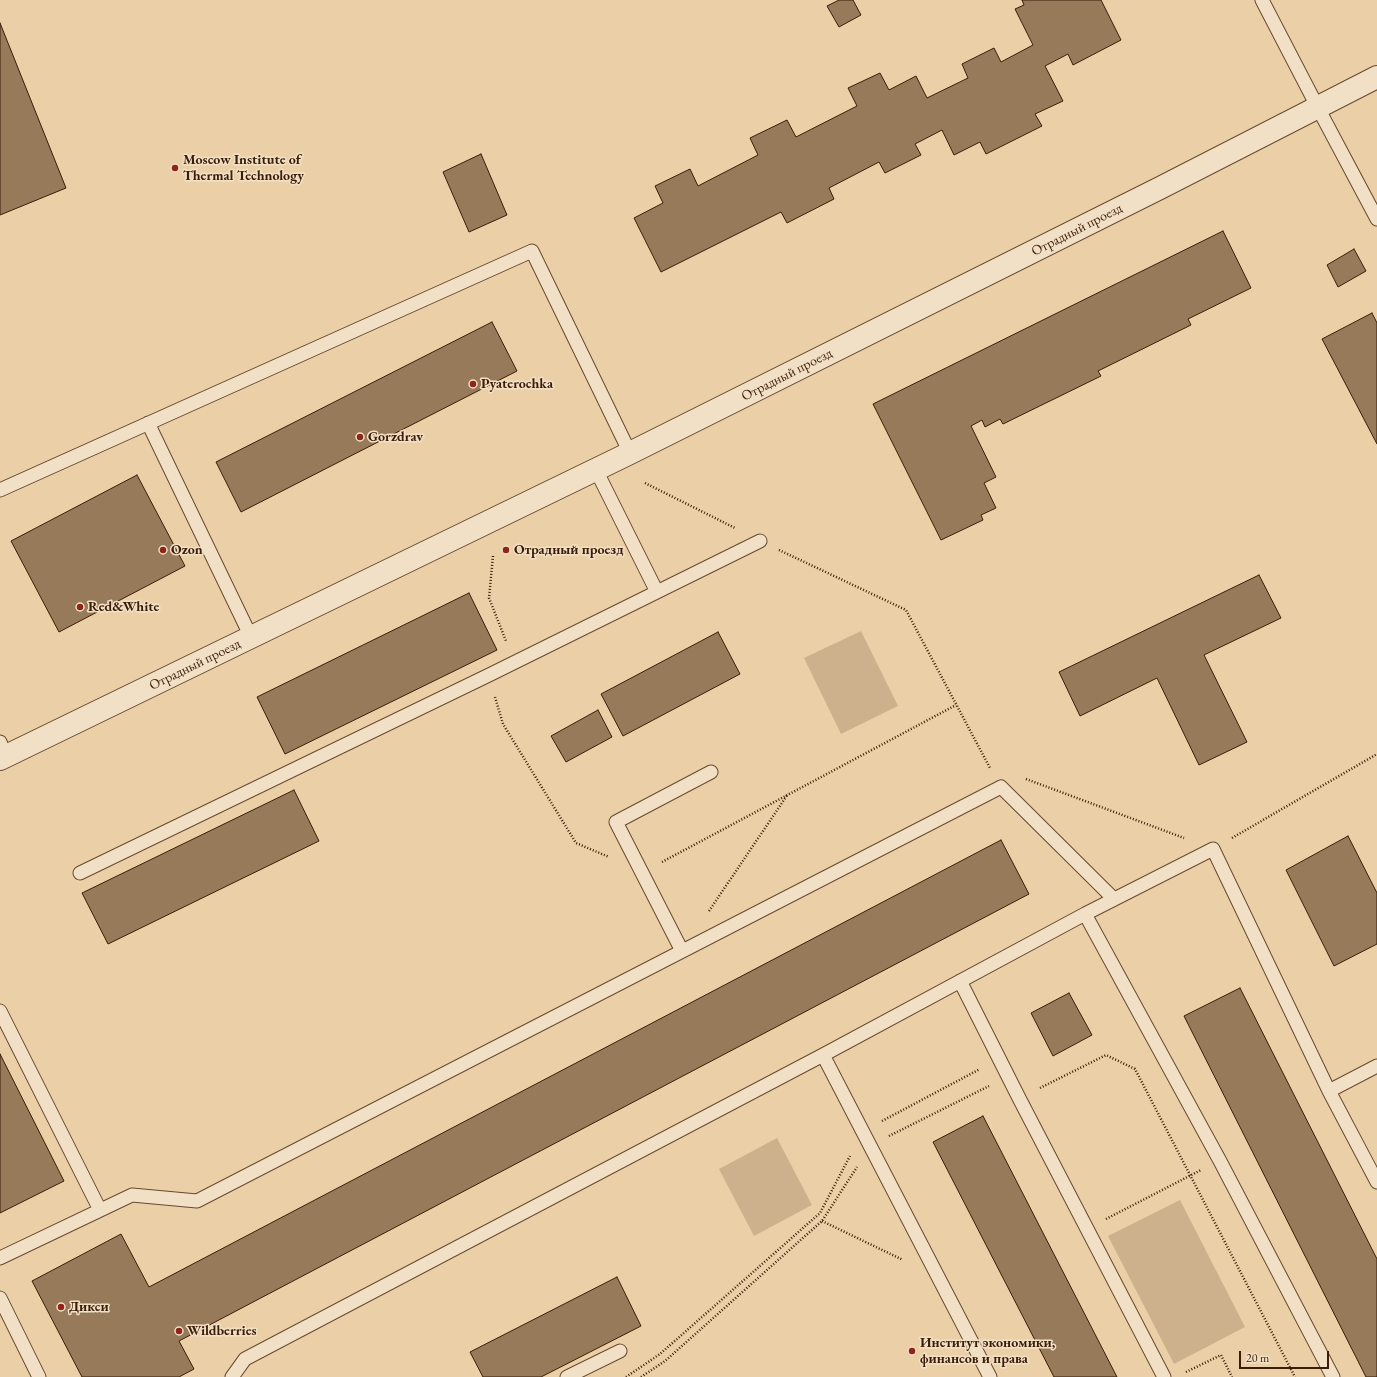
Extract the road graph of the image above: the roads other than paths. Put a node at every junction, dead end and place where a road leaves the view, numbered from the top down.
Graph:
1 (1262, 0) edge
2 (1377, 78) edge
3 (1318, 108) junction
4 (1377, 219) edge
5 (148, 423) junction
6 (630, 453) junction
7 (596, 470) junction
8 (0, 490) edge
9 (760, 541) road end
10 (657, 592) junction
11 (251, 637) junction
12 (2, 753) edge
13 (711, 772) dead end
14 (80, 873) dead end
15 (1114, 899) junction
16 (1085, 914) junction
17 (682, 951) junction
18 (960, 981) junction
19 (0, 1011) edge
20 (823, 1055) junction
21 (1377, 1066) edge
22 (1329, 1091) junction
23 (1377, 1182) edge
24 (100, 1210) junction
25 (0, 1258) edge
26 (0, 1298) edge
27 (620, 1350) dead end
28 (39, 1377) edge
29 (232, 1377) edge
30 (567, 1377) edge
31 (990, 1377) edge
32 (1164, 1377) edge
33 (1333, 1377) edge

1 - 3 lane
2 - 3 street, Отрадный проезд
3 - 4 lane
3 - 6 street, Отрадный проезд
5 - 6 lane
5 - 8 lane
5 - 11 lane
6 - 7 street, Отрадный проезд
7 - 10 lane
7 - 11 street, Отрадный проезд
9 - 10 lane
10 - 14 lane
11 - 12 street, Отрадный проезд
13 - 17 lane
15 - 16 lane
15 - 17 lane
15 - 22 lane
16 - 18 lane
16 - 33 lane
17 - 24 lane
18 - 20 lane
18 - 32 lane
19 - 24 lane
20 - 29 lane
20 - 31 lane
21 - 22 lane
22 - 23 lane
24 - 25 lane
26 - 28 lane
27 - 30 lane

